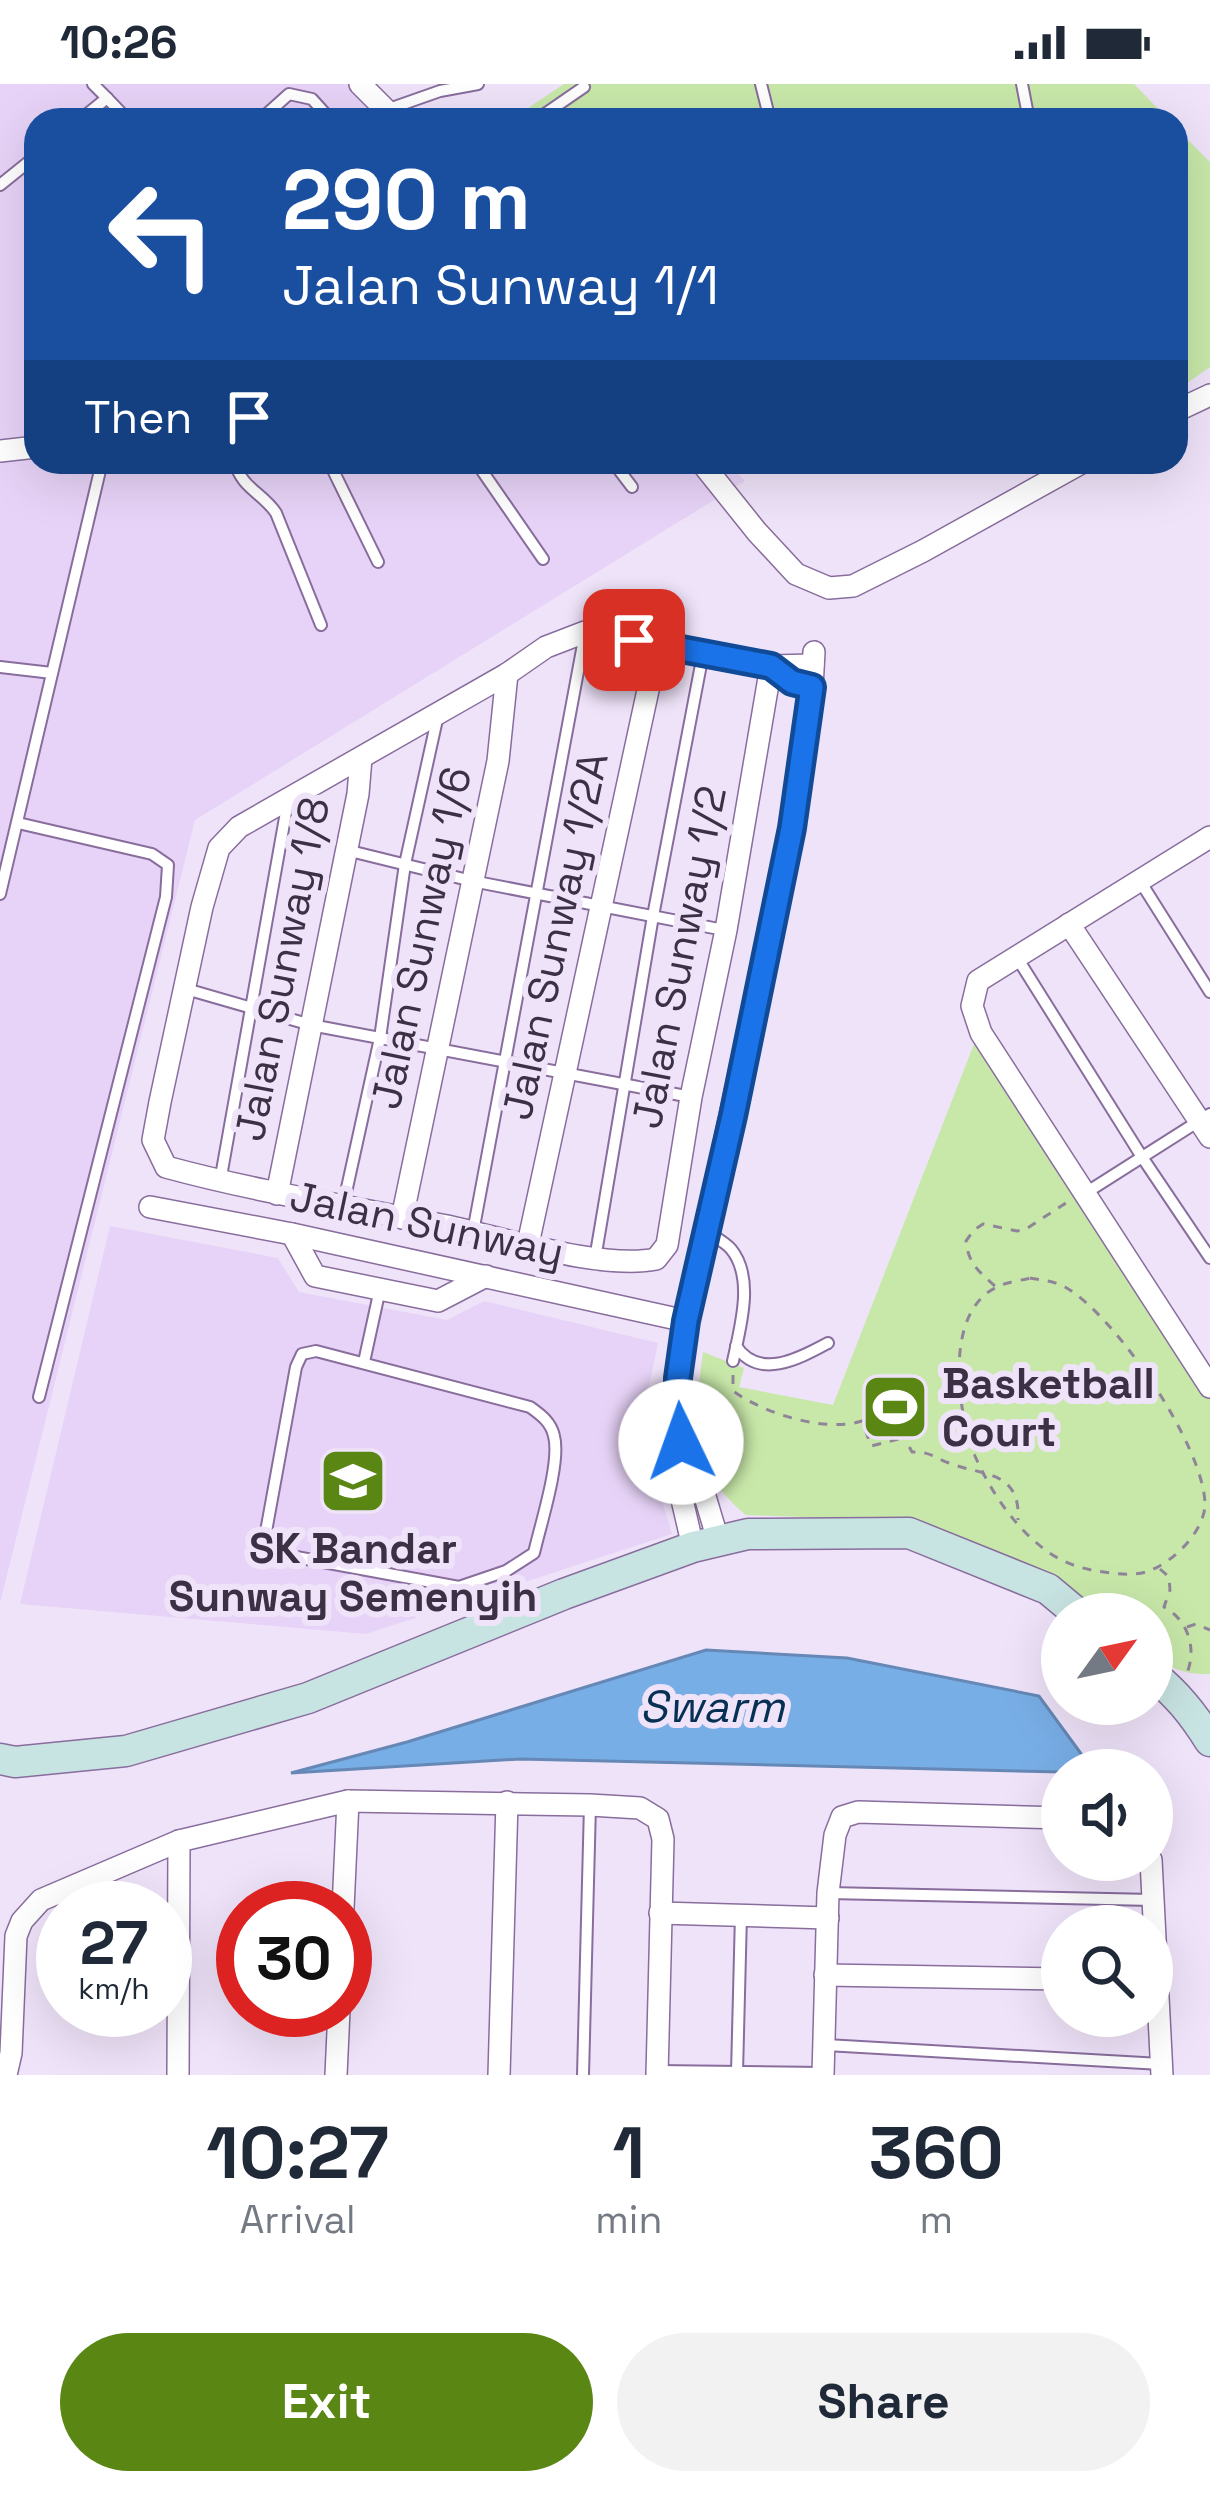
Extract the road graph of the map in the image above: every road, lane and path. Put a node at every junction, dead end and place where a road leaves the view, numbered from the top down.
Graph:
1 (93, 84) edge
2 (360, 84) edge
3 (478, 84) edge
4 (568, 84) edge
5 (587, 85) edge
6 (107, 98) junction
7 (95, 108) edge
8 (117, 108) edge
9 (273, 108) edge
10 (320, 108) edge
11 (384, 108) edge
12 (405, 108) edge
13 (553, 108) edge
14 (24, 165) edge
15 (0, 184) edge
16 (99, 474) edge
17 (237, 474) edge
18 (335, 474) edge
19 (484, 474) edge
20 (622, 474) edge
21 (711, 474) edge
22 (1062, 474) edge
23 (632, 487) dead end
24 (543, 559) dead end
25 (378, 562) dead end
26 (321, 625) dead end
27 (585, 632) junction
28 (658, 644) junction
29 (704, 652) junction
30 (771, 666) junction
31 (0, 667) edge
32 (52, 673) junction
33 (507, 674) junction
34 (439, 712) junction
35 (361, 758) junction
36 (288, 800) junction
37 (18, 823) junction
38 (1207, 845) edge
39 (346, 850) junction
40 (405, 864) junction
41 (472, 880) junction
42 (1140, 881) junction
43 (536, 893) junction
44 (0, 894) edge
45 (602, 906) junction
46 (653, 916) junction
47 (1070, 924) junction
48 (726, 930) junction
49 (1016, 956) junction
50 (186, 989) junction
51 (1210, 992) edge
52 (251, 1007) junction
53 (311, 1025) junction
54 (380, 1038) junction
55 (437, 1049) junction
56 (505, 1061) junction
57 (565, 1073) junction
58 (624, 1084) junction
59 (691, 1097) junction
60 (1206, 1124) edge
61 (1142, 1157) junction
62 (220, 1182) junction
63 (277, 1194) junction
64 (1078, 1197) junction
65 (344, 1206) junction
66 (150, 1207) dead end
67 (402, 1218) junction
68 (473, 1232) junction
69 (707, 1232) junction
70 (292, 1234) junction
71 (528, 1244) junction
72 (595, 1258) junction
73 (1210, 1258) edge
74 (486, 1276) junction
75 (995, 1287) junction
76 (380, 1288) junction
77 (686, 1321) junction
78 (828, 1343) dead end
79 (736, 1346) junction
80 (733, 1361) joint
81 (1203, 1361) edge
82 (364, 1362) junction
83 (1210, 1387) edge
84 (39, 1397) dead end
85 (901, 1431) dead end
86 (904, 1438) junction
87 (983, 1471) junction
88 (1017, 1523) junction
89 (705, 1544) junction
90 (1158, 1568) junction
91 (1053, 1593) edge
92 (1186, 1628) junction
93 (1210, 1630) edge
94 (1188, 1705) edge
95 (0, 1759) edge
96 (348, 1801) junction
97 (507, 1802) junction
98 (590, 1805) junction
99 (1041, 1817) edge
100 (179, 1840) junction
101 (344, 1881) edge
102 (1153, 1881) edge
103 (828, 1893) junction
104 (1154, 1900) junction
105 (1154, 1905) edge
106 (660, 1912) junction
107 (741, 1914) junction
108 (827, 1918) junction
109 (825, 1975) junction
110 (1041, 1979) edge
111 (338, 2037) edge
112 (1159, 2037) edge
113 (826, 2045) junction
114 (1161, 2070) edge
115 (656, 2073) edge
116 (737, 2073) edge
117 (823, 2074) edge
118 (5, 2075) edge
119 (178, 2075) edge
120 (336, 2075) edge
121 (499, 2075) edge
122 (583, 2075) edge

1 - 6 lane
2 - 11 street
3 - 12 lane
4 - 5 lane
5 - 13 lane
6 - 7 lane
6 - 8 lane
9 - 10 lane
14 - 15 lane
16 - 32 lane
17 - 26 lane
18 - 25 lane
19 - 24 lane
20 - 23 lane
21 - 22 street
27 - 28 street
27 - 33 street
27 - 43 lane
28 - 29 street
28 - 45 street, Jalan Sunway 1/2A
29 - 30 street
29 - 46 lane
30 - 48 street, Jalan Sunway 1/2
30 - 69 street
31 - 32 lane
32 - 37 lane
33 - 34 street
33 - 41 street, Jalan Sunway 1/6
34 - 35 street
34 - 40 lane
35 - 36 street
35 - 39 street, Jalan Sunway 1/8
36 - 50 street
36 - 52 lane
37 - 44 lane
37 - 84 lane
38 - 42 street
39 - 40 lane
39 - 53 street, Jalan Sunway 1/8
40 - 41 lane
40 - 54 lane
41 - 43 lane
41 - 55 street, Jalan Sunway 1/6
42 - 47 street
42 - 51 lane
43 - 45 lane
43 - 56 lane
45 - 46 lane
45 - 57 street, Jalan Sunway 1/2A
46 - 48 lane
46 - 58 lane
47 - 49 street
47 - 60 street
48 - 59 street, Jalan Sunway 1/2
49 - 61 lane
49 - 64 street
50 - 52 lane
50 - 62 street
52 - 53 lane
52 - 62 lane
53 - 54 lane
53 - 63 street, Jalan Sunway 1/8
54 - 55 lane
54 - 65 lane
55 - 56 lane
55 - 67 street, Jalan Sunway 1/6
56 - 57 lane
56 - 68 lane
57 - 58 lane
57 - 71 street, Jalan Sunway 1/2A
58 - 59 lane
58 - 72 lane
59 - 72 street, Jalan Sunway 1/2
60 - 61 lane
61 - 64 lane
61 - 73 lane
62 - 63 street
63 - 65 street
64 - 75 path
64 - 81 street
65 - 67 street
66 - 70 street, Jalan Sunway
67 - 68 street
68 - 71 street
69 - 77 street
69 - 79 lane
70 - 74 street, Jalan Sunway
70 - 76 street
71 - 72 street
74 - 76 street
74 - 77 street, Jalan Sunway
75 - 87 path
75 - 90 path
76 - 82 lane
77 - 89 street
78 - 79 lane
79 - 80 lane
80 - 86 path
81 - 83 street
82 - 82 lane
85 - 86 path
86 - 87 path
87 - 88 path
87 - 88 path
88 - 90 path
89 - 91 street
89 - 95 street
90 - 92 path
92 - 93 path
92 - 94 path
96 - 97 street
96 - 100 street
96 - 101 street
97 - 98 street
97 - 121 street
98 - 106 street
98 - 122 lane
99 - 103 street
100 - 118 street
100 - 119 street
102 - 104 street
103 - 104 lane
103 - 108 street
104 - 105 street
106 - 107 street
106 - 115 street
107 - 108 street
107 - 116 lane
108 - 109 street
109 - 110 street
109 - 113 street
111 - 120 street
112 - 114 street
113 - 114 lane
113 - 117 street
115 - 116 lane
116 - 117 lane

